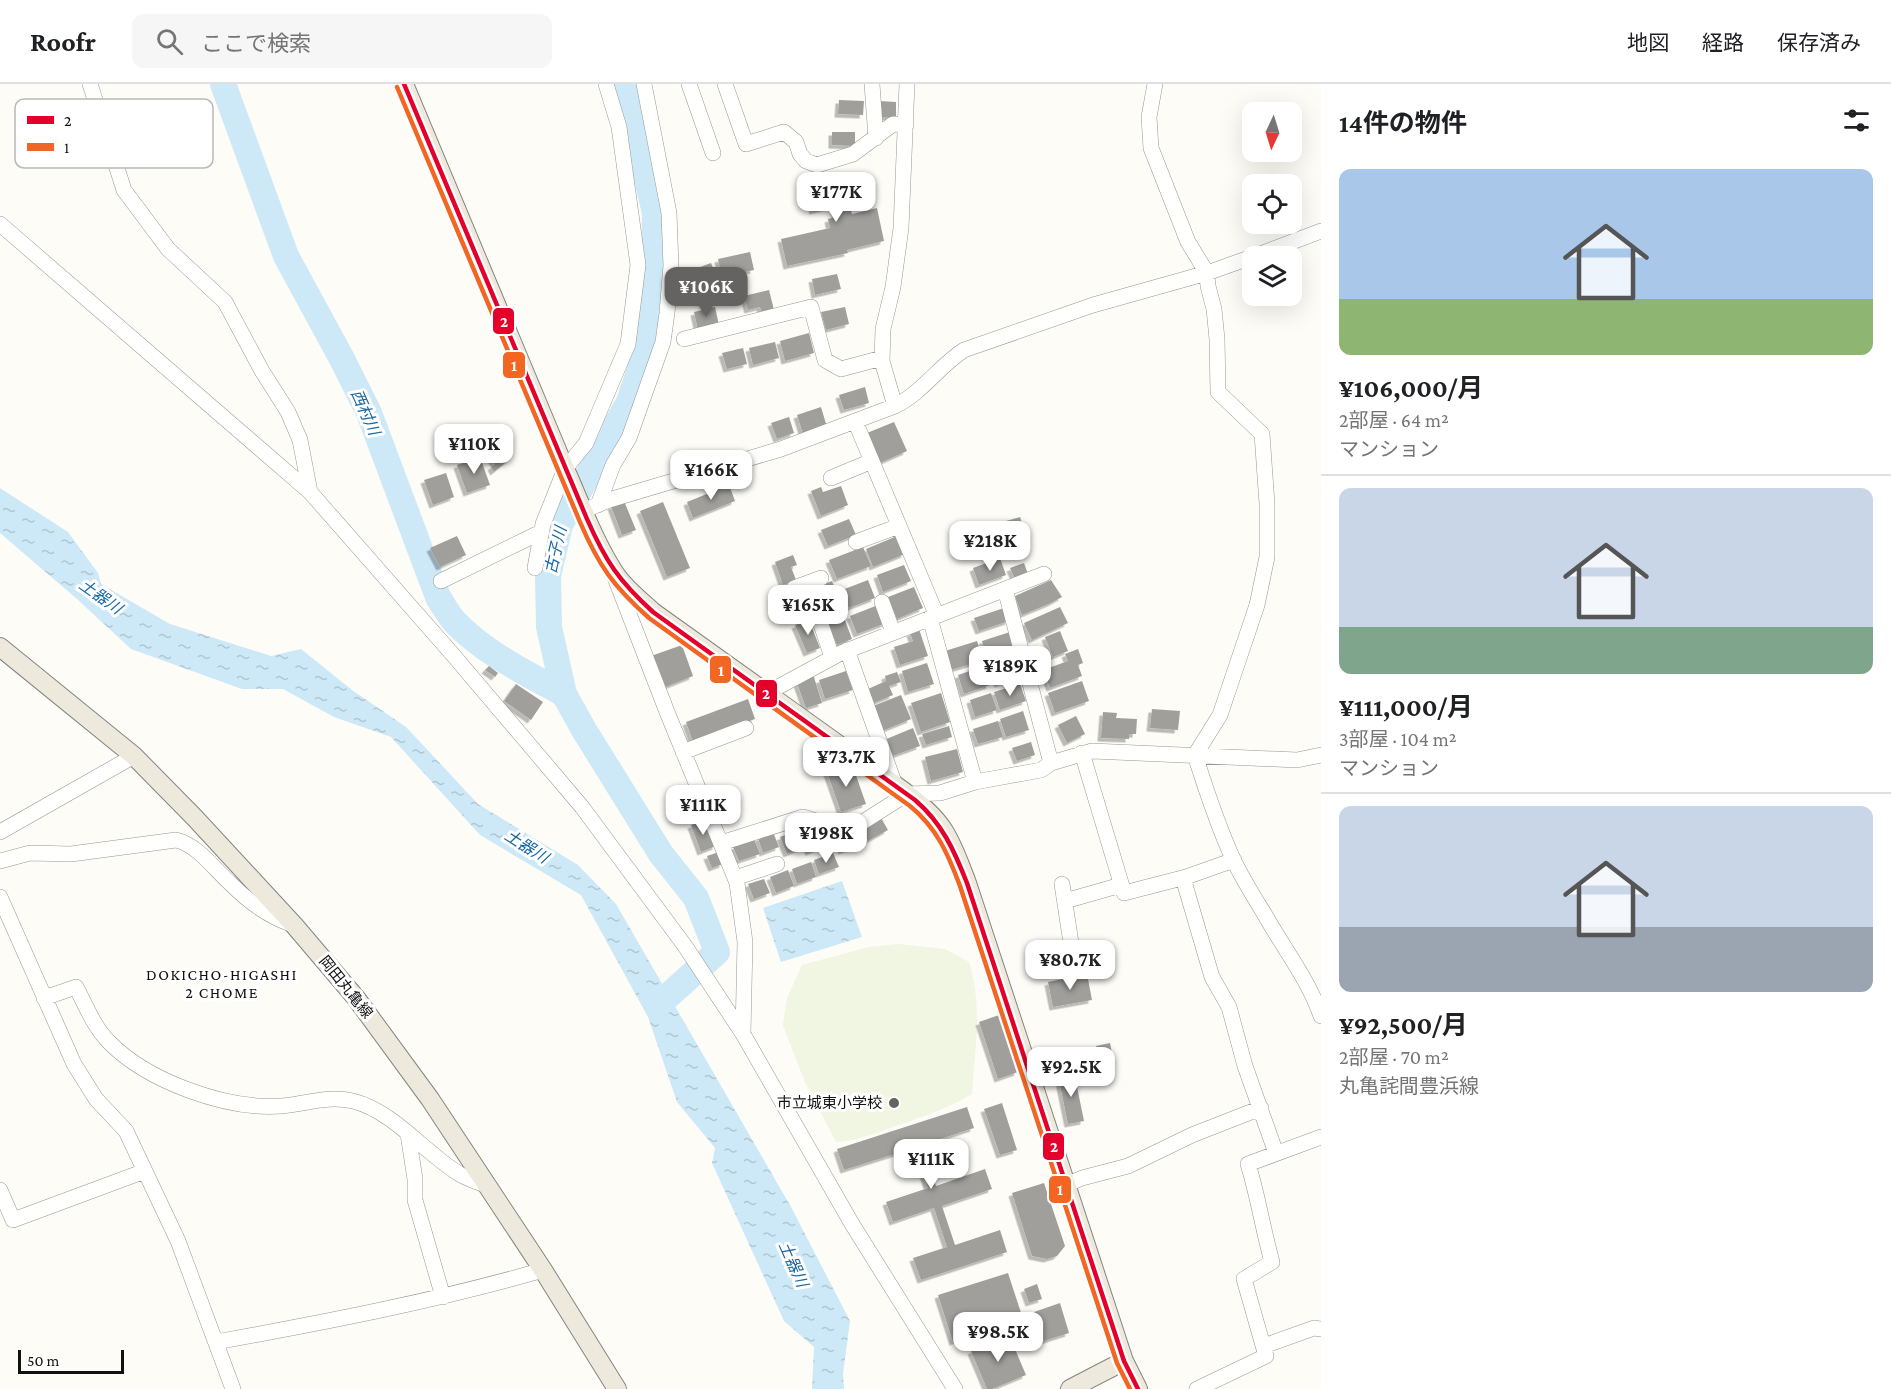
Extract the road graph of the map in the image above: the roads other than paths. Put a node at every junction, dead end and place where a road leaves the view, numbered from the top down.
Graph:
1 (90, 84) edge
2 (404, 84) edge
3 (606, 84) edge
4 (644, 84) edge
5 (689, 84) edge
6 (725, 84) edge
7 (872, 84) edge
8 (907, 84) edge
9 (1155, 84) edge
10 (95, 99) edge
11 (906, 124) junction
12 (876, 138) junction
13 (713, 153) dead end
14 (117, 168) edge
15 (0, 224) edge
16 (1321, 231) edge
17 (1287, 246) edge
18 (1242, 261) edge
19 (1207, 273) junction
20 (684, 339) dead end
21 (882, 358) junction
22 (895, 406) junction
23 (855, 421) junction
24 (872, 461) junction
25 (567, 473) junction
26 (831, 478) dead end
27 (310, 492) junction
28 (591, 508) junction
29 (899, 526) junction
30 (541, 532) junction
31 (856, 542) dead end
32 (536, 568) dead end
33 (611, 568) junction
34 (1044, 574) dead end
35 (441, 581) dead end
36 (807, 583) dead end
37 (1005, 589) junction
38 (882, 602) dead end
39 (933, 617) junction
40 (893, 632) junction
41 (0, 647) edge
42 (847, 650) junction
43 (832, 657) junction
44 (767, 693) junction
45 (746, 728) dead end
46 (683, 752) junction
47 (1082, 753) junction
48 (1195, 755) junction
49 (1321, 755) edge
50 (134, 756) junction
51 (1051, 763) junction
52 (975, 782) junction
53 (901, 789) junction
54 (0, 832) edge
55 (721, 843) junction
56 (1233, 860) junction
57 (0, 861) edge
58 (777, 864) dead end
59 (735, 878) junction
60 (1184, 878) junction
61 (1062, 884) dead end
62 (1121, 885) junction
63 (0, 897) edge
64 (1065, 902) junction
65 (294, 925) junction
66 (1071, 943) dead end
67 (44, 998) junction
68 (1321, 1016) edge
69 (743, 1034) junction
70 (1261, 1108) junction
71 (408, 1134) junction
72 (1321, 1137) edge
73 (1276, 1154) junction
74 (145, 1171) junction
75 (1066, 1185) junction
76 (487, 1186) junction
77 (0, 1190) edge
78 (543, 1270) junction
79 (443, 1297) junction
80 (1321, 1329) edge
81 (216, 1342) junction
82 (1264, 1346) junction
83 (1125, 1361) junction
84 (233, 1389) edge
85 (617, 1389) edge
86 (955, 1389) edge
87 (1070, 1389) edge
88 (1138, 1389) edge
89 (1197, 1389) edge

1 - 10 street
2 - 25 main road
3 - 25 street
4 - 28 street
5 - 13 street
6 - 12 street
7 - 12 street
8 - 11 street
9 - 19 street
11 - 12 street
11 - 21 street
14 - 27 street
15 - 27 street
16 - 17 street
18 - 19 street
19 - 22 street
19 - 48 street
20 - 21 street
21 - 22 street
22 - 23 street
23 - 24 street
23 - 28 street
24 - 26 street
24 - 29 street
25 - 28 main road
25 - 30 street
27 - 69 street
28 - 33 main road
29 - 31 street
29 - 39 street
30 - 32 street
30 - 35 street
33 - 44 main road
33 - 46 street
34 - 37 street
36 - 43 street
37 - 39 street
37 - 51 street
38 - 40 street
39 - 40 street
39 - 52 street
40 - 42 street
41 - 50 main road, 岡田丸亀線
42 - 43 street
42 - 53 street
43 - 44 street
44 - 53 main road
45 - 46 street
46 - 55 street
47 - 48 street
47 - 51 street
47 - 62 street
48 - 49 street
48 - 56 street
50 - 54 street
50 - 65 main road, 岡田丸亀線
51 - 52 street
52 - 53 street
53 - 55 street
53 - 75 main road
55 - 59 street
56 - 60 street
56 - 68 street
57 - 65 street
58 - 59 street
59 - 69 street
60 - 62 street
60 - 70 street
61 - 64 street
62 - 64 street
63 - 67 street
64 - 66 street
65 - 76 main road, 岡田丸亀線
67 - 71 street
67 - 74 street
69 - 86 street
70 - 73 street
70 - 75 street
71 - 76 street
71 - 79 street
72 - 73 street
73 - 82 street
74 - 77 street
74 - 81 street
75 - 83 main road
76 - 78 main road, 岡田丸亀線
78 - 79 street
78 - 85 main road, 岡田丸亀線
79 - 81 street
80 - 82 street
81 - 84 street
82 - 89 street
83 - 87 main road
83 - 88 main road

